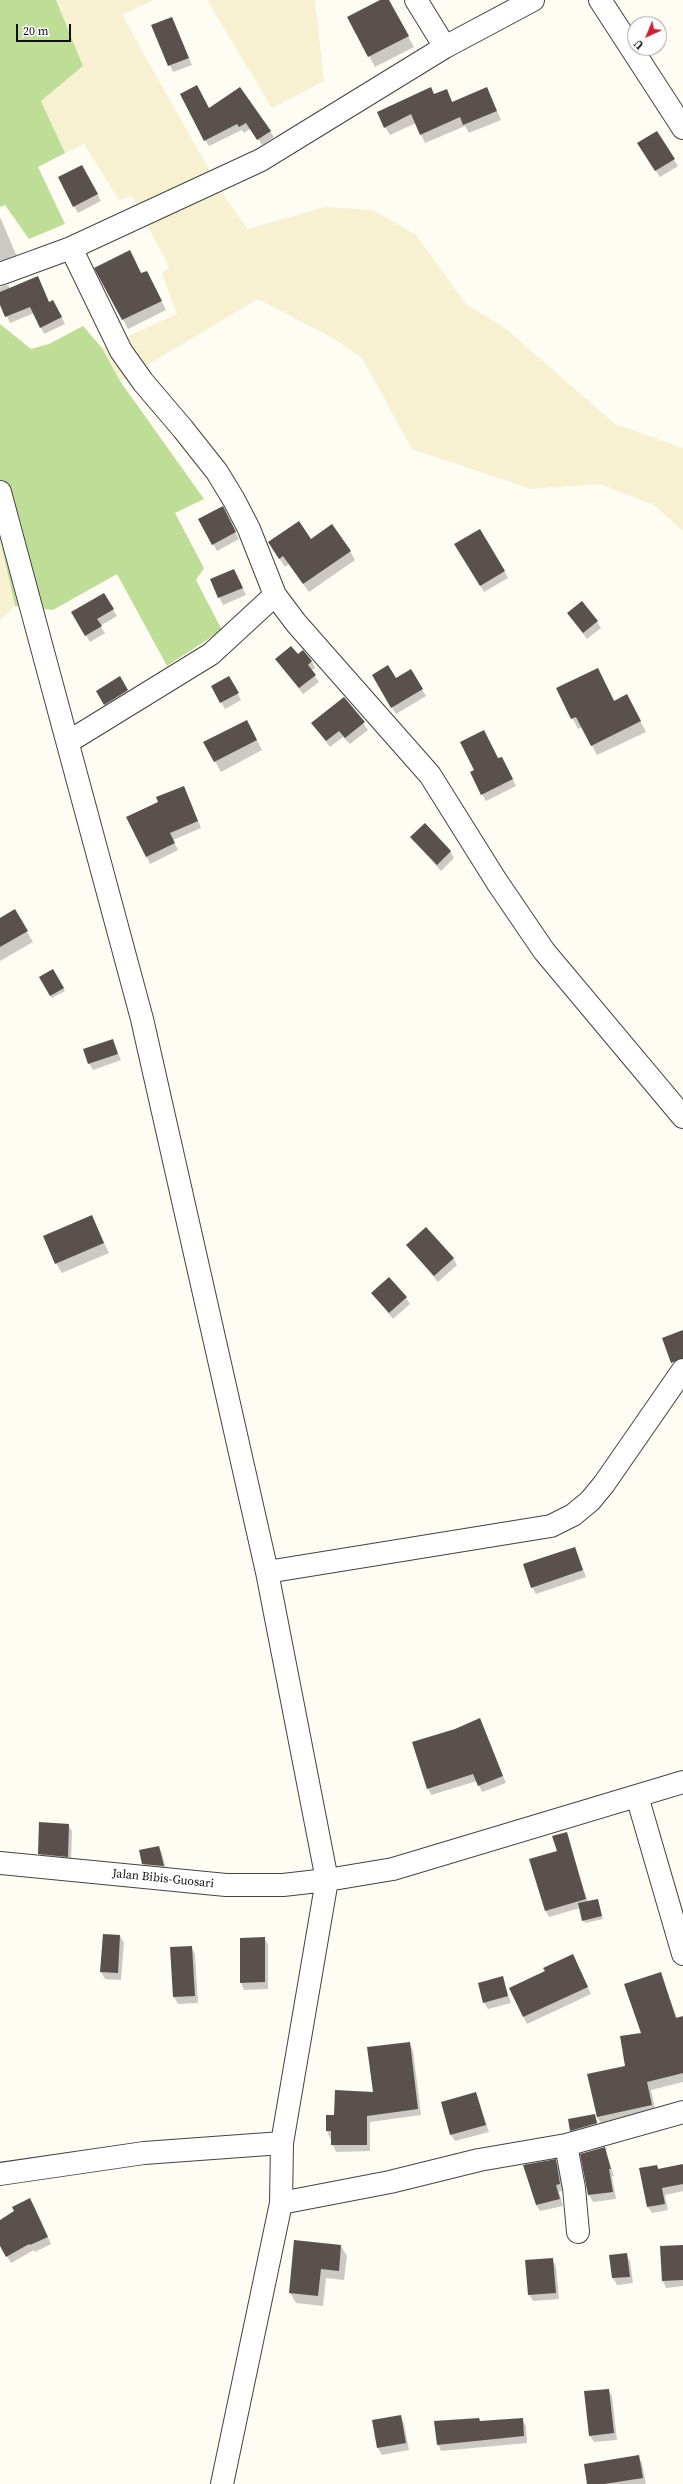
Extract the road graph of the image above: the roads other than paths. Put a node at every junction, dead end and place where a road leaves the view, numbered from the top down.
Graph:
1 (416, 0) edge
2 (533, 0) edge
3 (600, 0) edge
4 (444, 47) junction
5 (683, 128) edge
6 (71, 248) junction
7 (0, 274) edge
8 (0, 492) edge
9 (275, 595) junction
10 (68, 742) junction
11 (683, 1117) edge
12 (683, 1370) edge
13 (267, 1572) junction
14 (683, 1782) edge
15 (637, 1796) junction
16 (0, 1863) edge
17 (327, 1880) junction
18 (683, 1954) edge
19 (683, 2112) edge
20 (282, 2143) junction
21 (566, 2145) junction
22 (0, 2174) edge
23 (281, 2203) junction
24 (578, 2232) dead end
25 (222, 2484) edge

1 - 4 street
2 - 4 street
3 - 5 street
4 - 6 street
6 - 7 street
6 - 9 street
8 - 10 street
9 - 10 street
9 - 11 street
10 - 13 street
12 - 13 street
13 - 17 street
14 - 15 street, Jalan Bibis-Guosari
15 - 17 street, Jalan Bibis-Guosari
15 - 18 street
16 - 17 street, Jalan Bibis-Guosari
17 - 20 street
19 - 21 street
20 - 22 street
20 - 23 street
21 - 23 street
21 - 24 street
23 - 25 street

